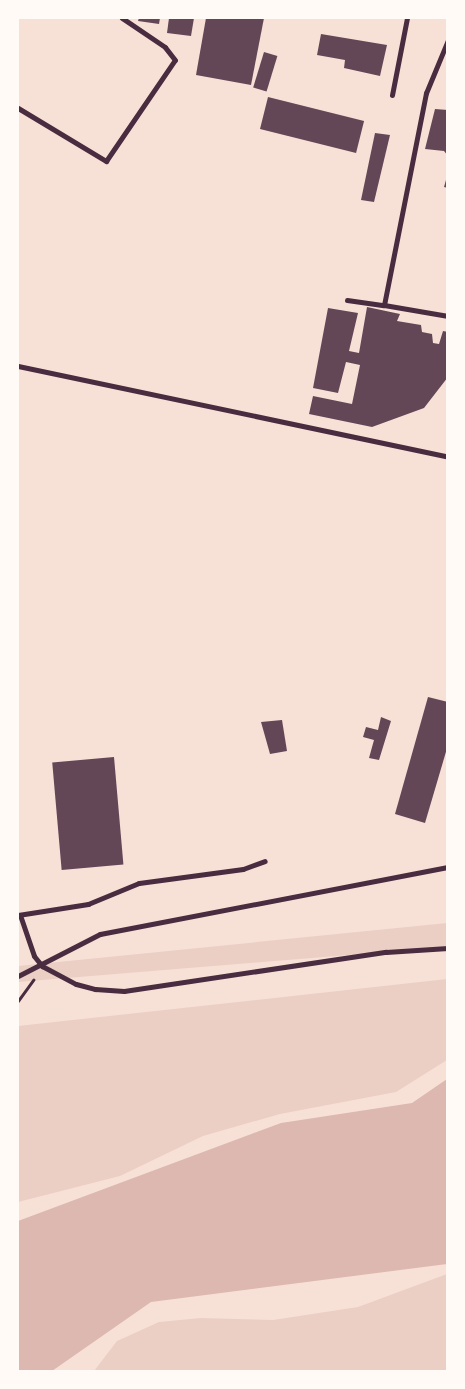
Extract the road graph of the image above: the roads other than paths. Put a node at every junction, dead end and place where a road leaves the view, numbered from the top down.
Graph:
1 (122, 18) edge
2 (407, 18) edge
3 (448, 40) edge
4 (392, 95) dead end
5 (18, 108) edge
6 (347, 300) dead end
7 (384, 305) junction
8 (448, 316) edge
9 (18, 366) edge
10 (448, 457) edge
11 (265, 861) dead end
12 (448, 867) edge
13 (19, 915) edge
14 (448, 948) edge
15 (42, 966) junction
16 (18, 976) edge

1 - 5 street
2 - 4 street
3 - 7 street
6 - 7 street
7 - 8 street
9 - 10 street
11 - 13 street
12 - 15 street
13 - 15 street
14 - 15 street
15 - 16 street

